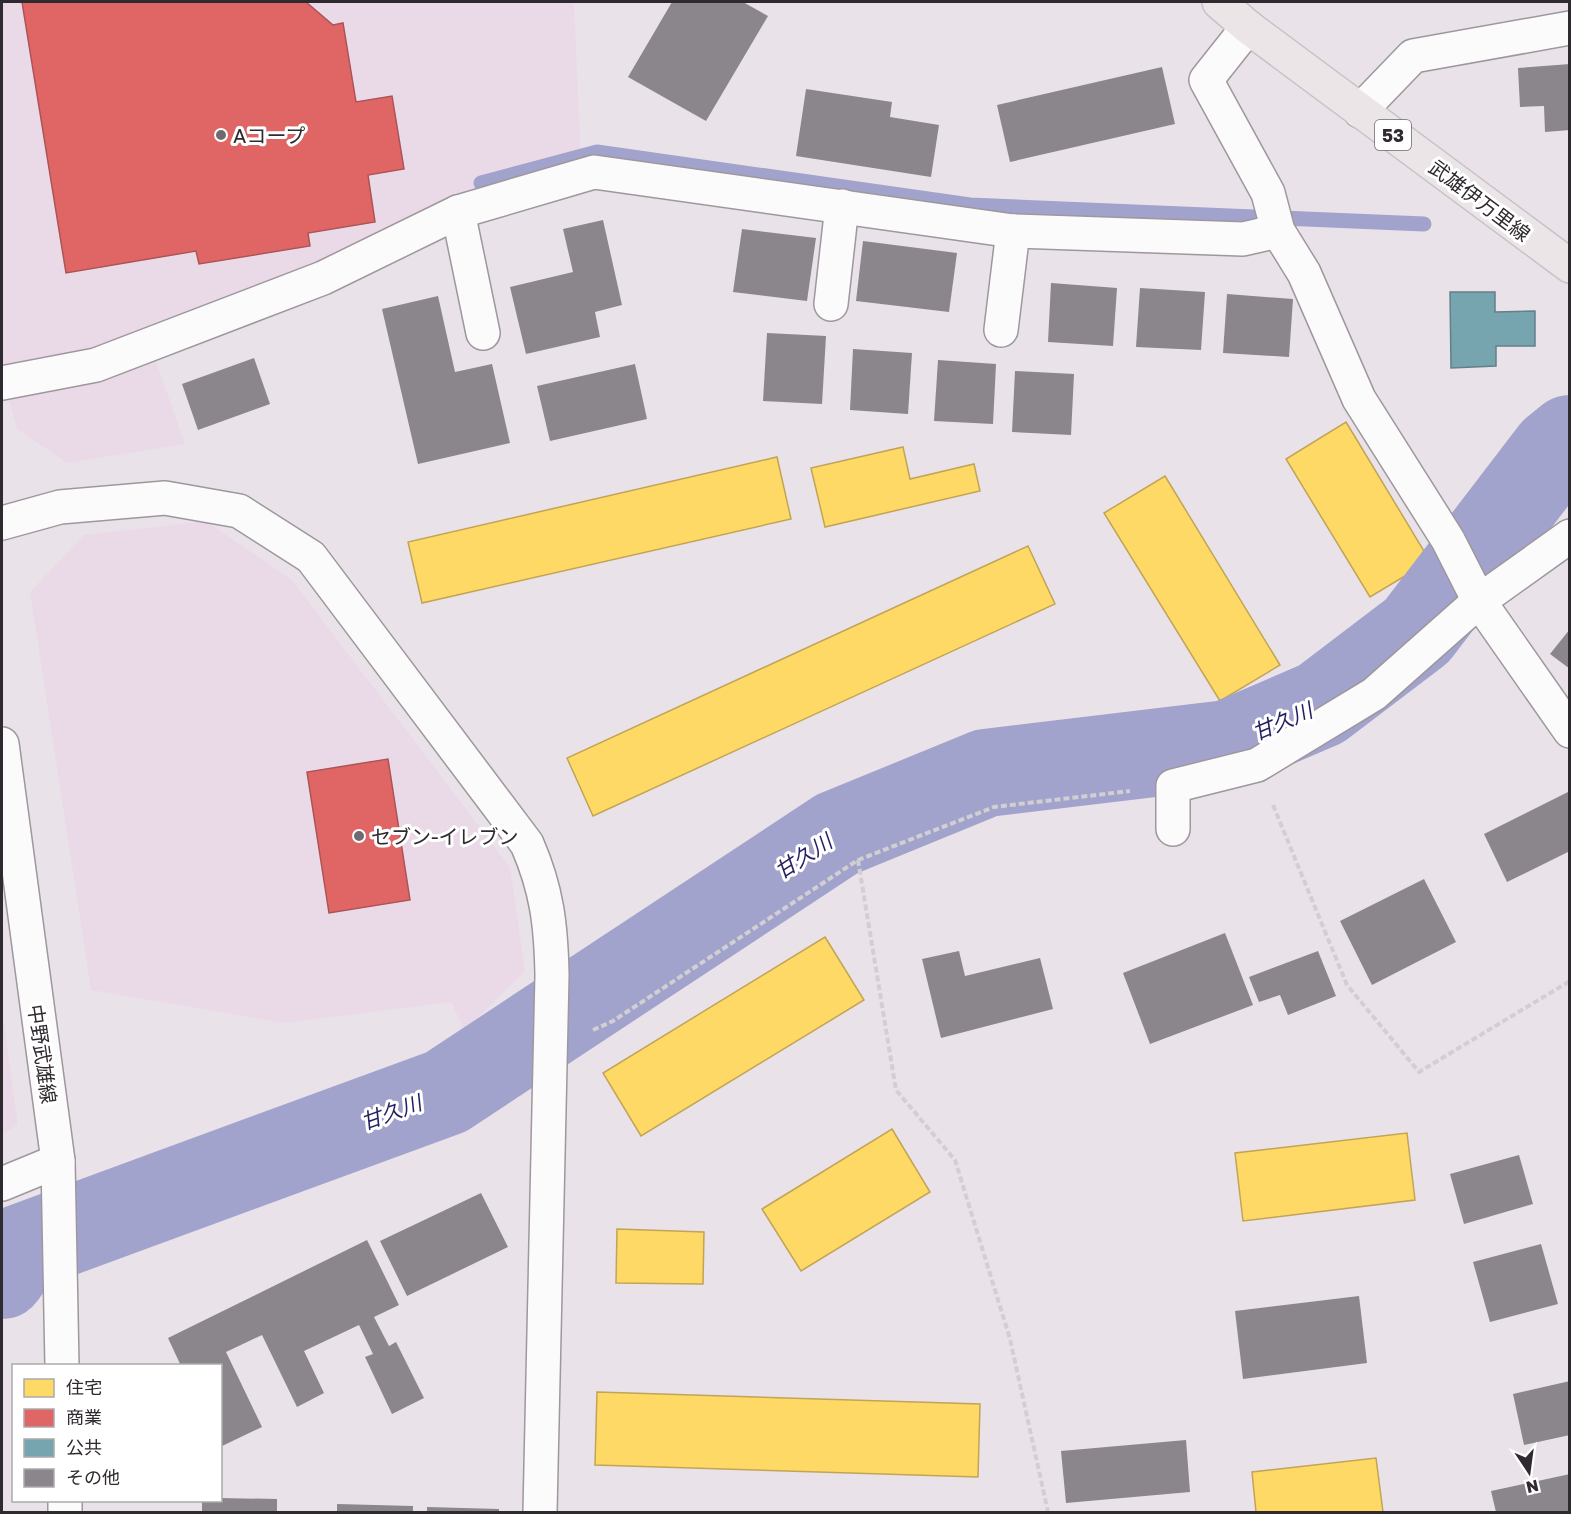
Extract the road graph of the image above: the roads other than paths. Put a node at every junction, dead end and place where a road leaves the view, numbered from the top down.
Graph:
1 (1219, 2) edge
2 (1248, 27) junction
3 (1569, 28) edge
4 (1360, 111) junction
5 (842, 206) junction
6 (458, 212) junction
7 (1013, 231) junction
8 (1278, 231) junction
9 (1569, 266) edge
10 (831, 304) dead end
11 (1001, 330) dead end
12 (483, 333) dead end
13 (2, 384) edge
14 (2, 523) edge
15 (1569, 536) edge
16 (1479, 601) junction
17 (1569, 731) edge
18 (2, 744) edge
19 (1173, 829) dead end
20 (58, 1161) junction
21 (2, 1184) edge
22 (62, 1364) edge
23 (540, 1512) edge

1 - 2 main road, 武雄伊万里線 / 53
2 - 4 main road, 武雄伊万里線 / 53
2 - 8 street
3 - 4 street
4 - 9 main road, 武雄伊万里線 / 53
5 - 6 street
5 - 7 street
5 - 10 street
6 - 12 street
6 - 13 street
7 - 8 street
7 - 11 street
8 - 16 street
14 - 23 street
15 - 16 street
16 - 17 street
16 - 19 street
18 - 20 street, 中野武雄線
20 - 21 street
20 - 22 street, 中野武雄線

